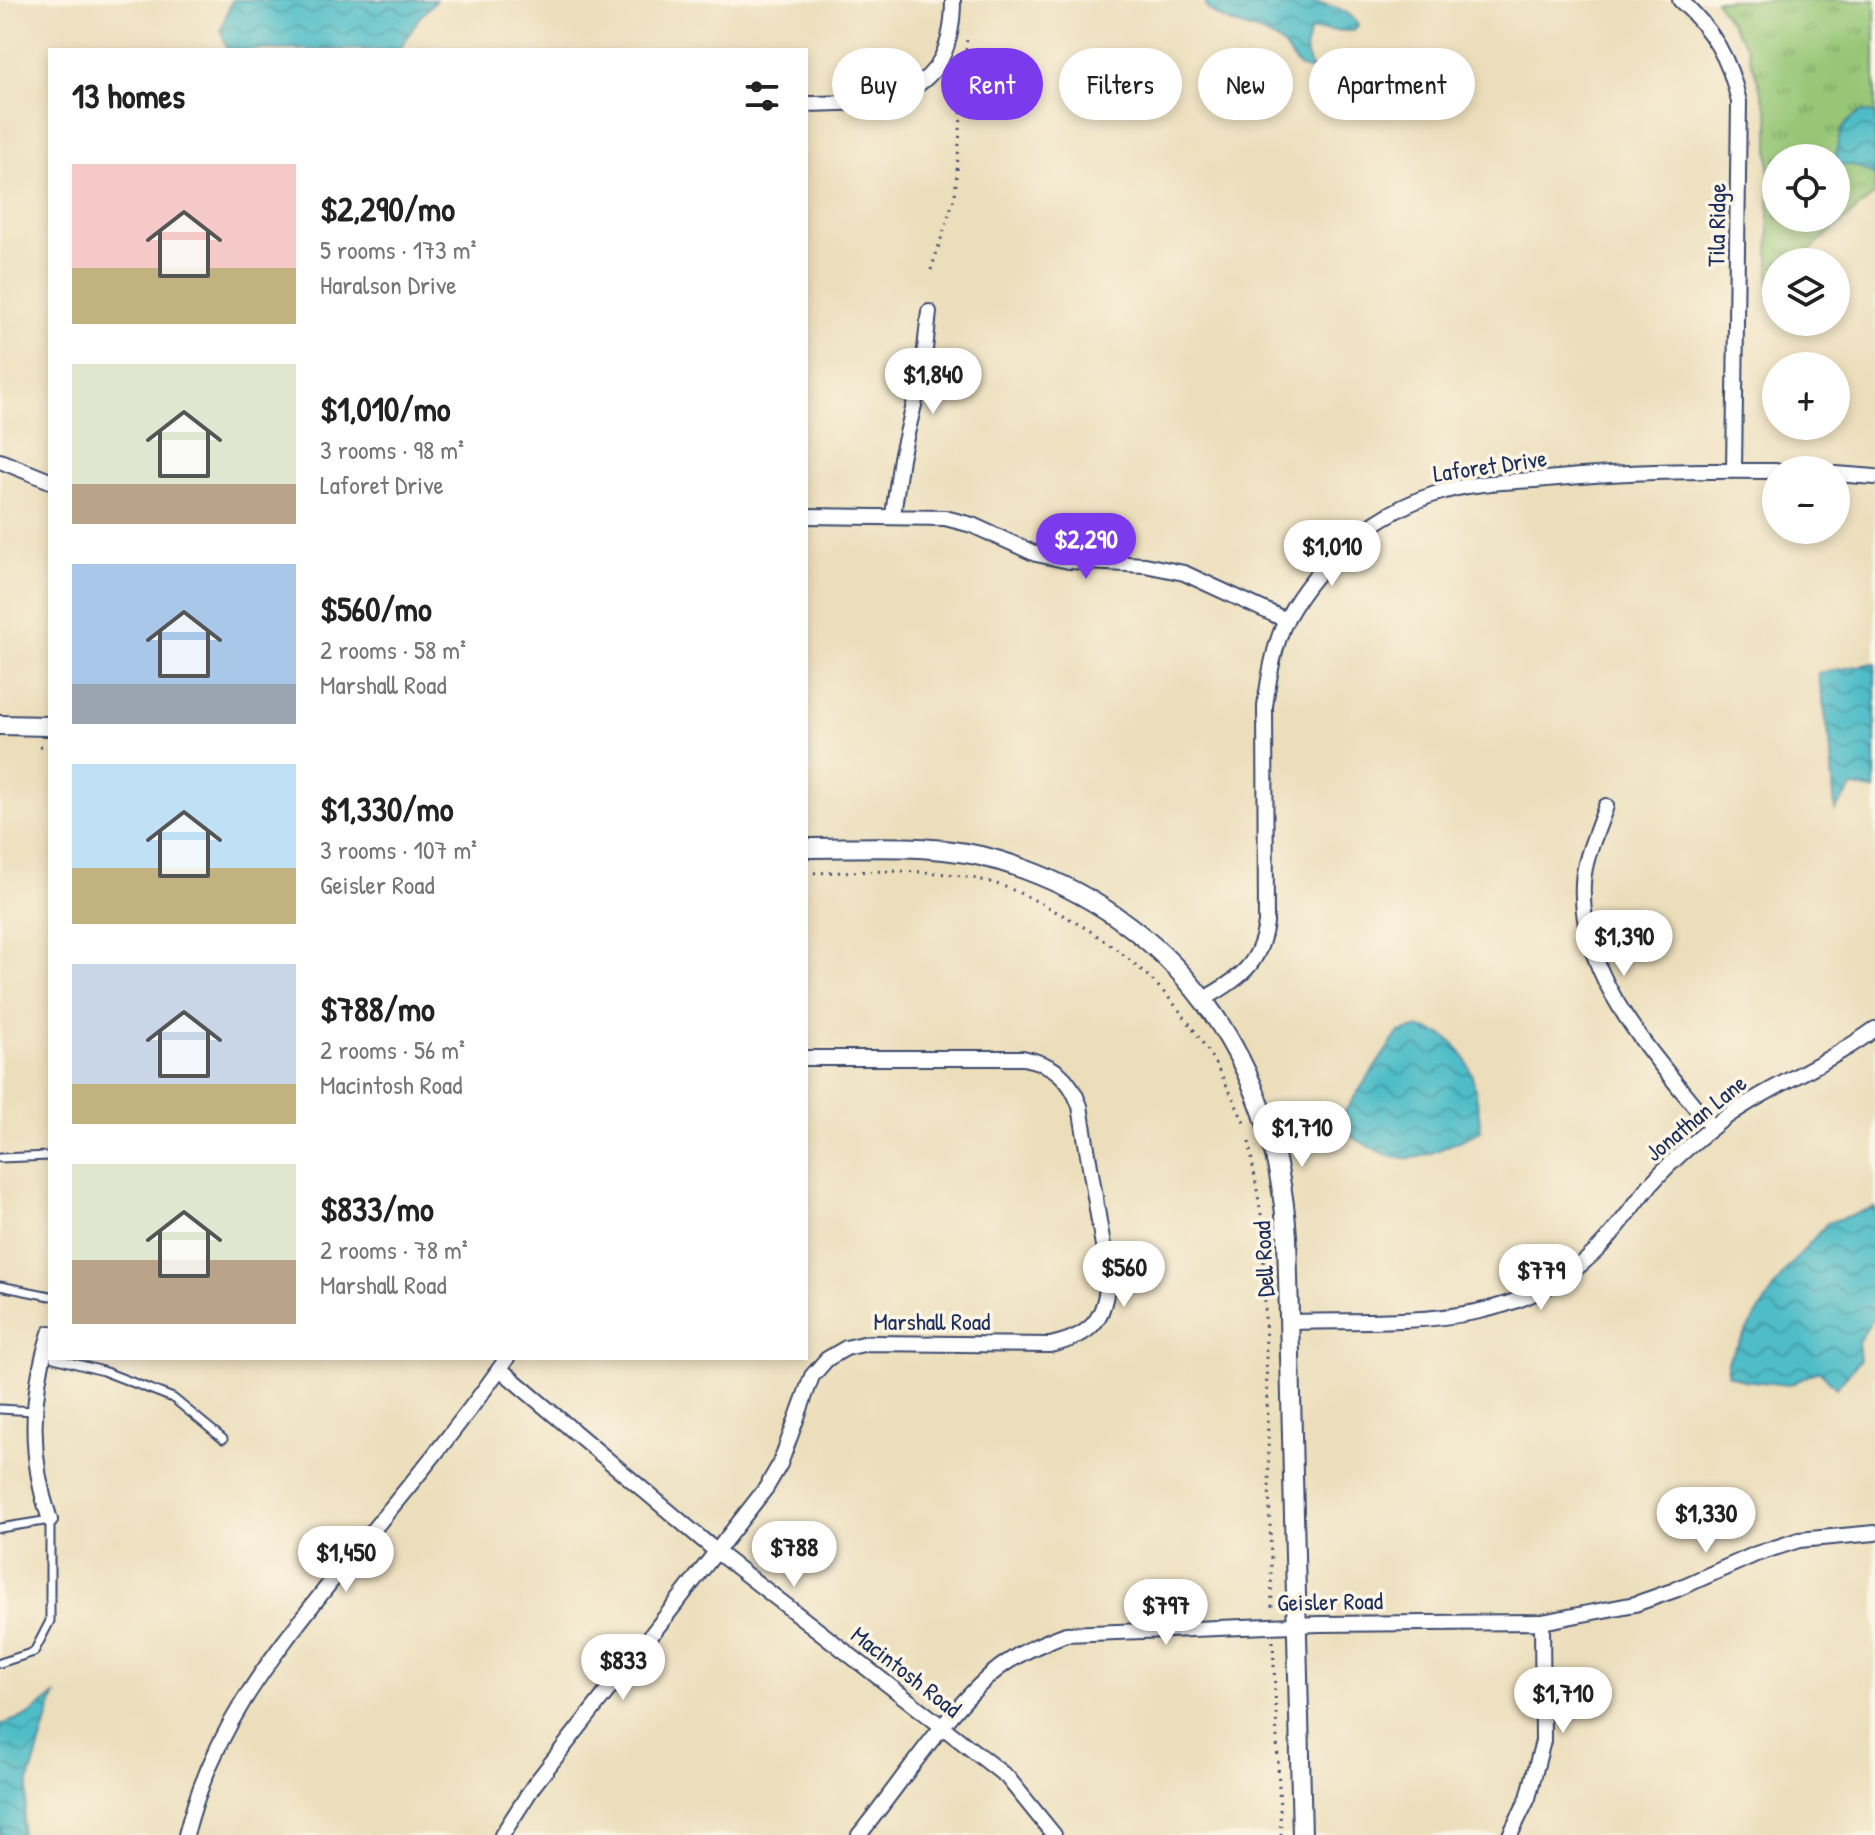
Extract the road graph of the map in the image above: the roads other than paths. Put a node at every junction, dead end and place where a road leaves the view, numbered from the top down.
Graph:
1 (953, 0) edge
2 (1680, 0) edge
3 (808, 104) edge
4 (929, 312) dead end
5 (0, 461) edge
6 (1734, 470) junction
7 (1762, 471) edge
8 (1850, 475) edge
9 (1875, 477) edge
10 (48, 480) edge
11 (893, 515) junction
12 (808, 516) edge
13 (1286, 620) junction
14 (0, 717) edge
15 (9, 724) edge
16 (48, 726) edge
17 (1606, 806) dead end
18 (808, 848) edge
19 (1204, 999) junction
20 (1875, 1029) edge
21 (808, 1058) edge
22 (1712, 1128) junction
23 (48, 1156) edge
24 (0, 1158) edge
25 (0, 1286) edge
26 (48, 1296) edge
27 (1292, 1322) junction
28 (48, 1360) edge
29 (61, 1360) edge
30 (503, 1364) edge
31 (0, 1409) edge
32 (34, 1411) junction
33 (223, 1439) dead end
34 (50, 1520) junction
35 (0, 1528) edge
36 (1875, 1533) edge
37 (717, 1552) junction
38 (1542, 1622) junction
39 (1298, 1624) junction
40 (0, 1663) edge
41 (943, 1729) junction
42 (186, 1835) edge
43 (502, 1835) edge
44 (859, 1835) edge
45 (1054, 1835) edge
46 (1302, 1835) edge
47 (1510, 1835) edge

1 - 3 street
2 - 6 street, Tila Ridge
4 - 11 street
5 - 10 street
6 - 7 street, Laforet Drive
6 - 13 street, Laforet Drive
8 - 9 street
11 - 12 street
11 - 13 street
13 - 19 street, Laforet Drive
14 - 15 street
15 - 16 street
17 - 22 street
18 - 19 street, Dell Road
19 - 27 street, Dell Road
20 - 22 street, Jonathan Lane
21 - 37 street, Marshall Road
22 - 27 street, Jonathan Lane
23 - 24 lane
25 - 26 lane
27 - 39 street, Dell Road
28 - 32 street
29 - 33 lane
30 - 37 street, Macintosh Road
30 - 42 street
31 - 32 lane
32 - 34 street
34 - 35 lane
34 - 40 lane
36 - 38 street, Geisler Road
37 - 41 street, Macintosh Road
37 - 43 street, Marshall Road
38 - 39 street, Geisler Road
38 - 47 street
39 - 41 street, Geisler Road
39 - 46 street, Dell Road
41 - 44 street, Geisler Road
41 - 45 street, Macintosh Road

